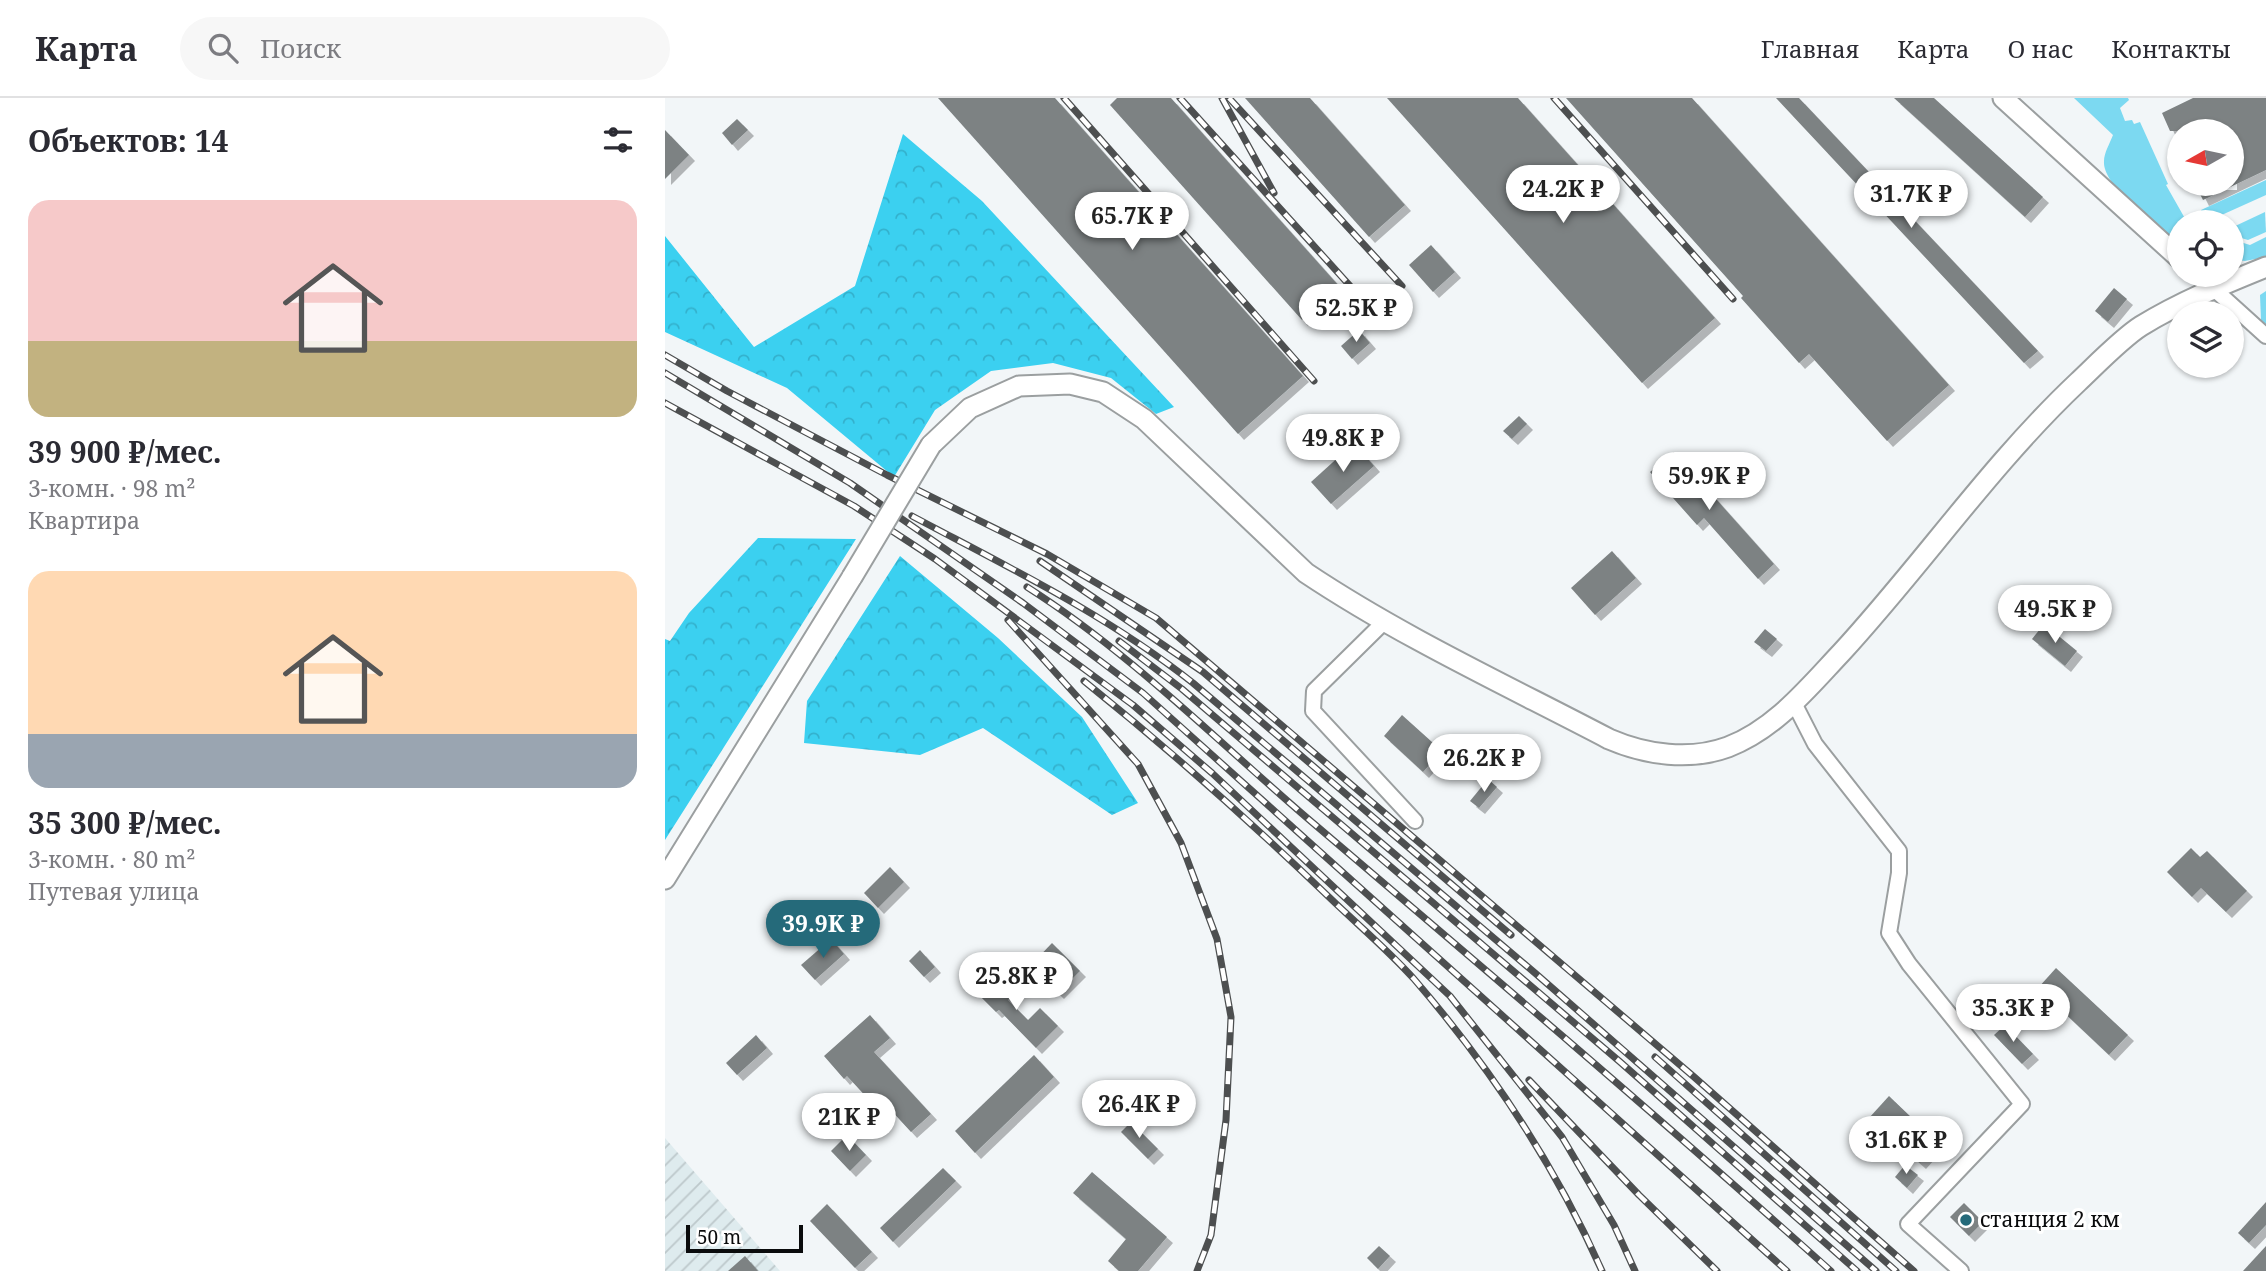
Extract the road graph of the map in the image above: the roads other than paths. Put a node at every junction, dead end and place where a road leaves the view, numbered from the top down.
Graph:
1 (2003, 98) edge
2 (2167, 247) edge
3 (2266, 267) edge
4 (2212, 287) edge
5 (2214, 289) junction
6 (2266, 335) edge
7 (1385, 621) junction
8 (1794, 704) junction
9 (1415, 821) dead end
10 (665, 879) edge
11 (1961, 1271) edge

1 - 2 main road
3 - 5 main road
4 - 5 main road
5 - 6 street
5 - 8 main road
7 - 8 main road
7 - 9 street
7 - 10 main road, bridge
8 - 11 street

